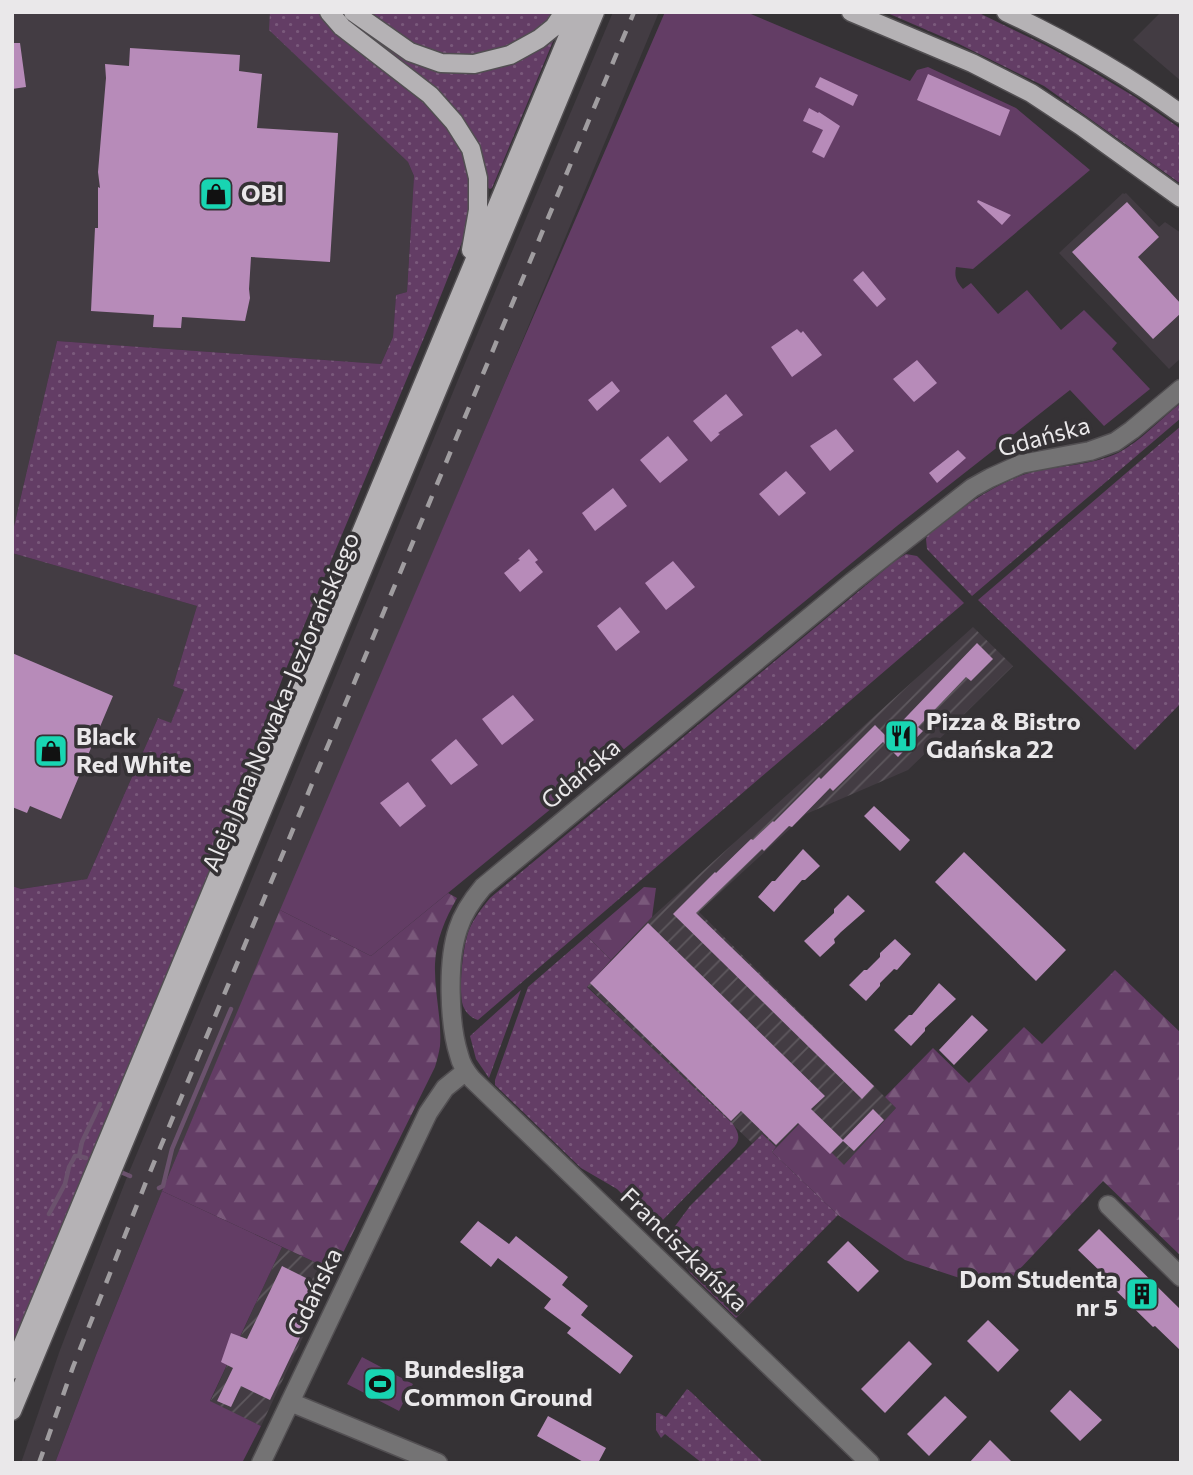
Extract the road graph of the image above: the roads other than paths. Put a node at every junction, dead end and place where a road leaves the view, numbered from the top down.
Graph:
1 (329, 12) edge
2 (353, 12) edge
3 (564, 12) edge
4 (578, 12) edge
5 (595, 12) edge
6 (851, 12) edge
7 (1006, 12) edge
8 (1181, 114) edge
9 (1180, 198) edge
10 (464, 288) junction
11 (1181, 389) edge
12 (466, 1071) junction
13 (1108, 1205) dead end
14 (1181, 1277) edge
15 (12, 1370) edge
16 (289, 1402) junction
17 (12, 1411) edge
18 (261, 1463) edge
19 (438, 1463) edge
20 (870, 1463) edge

1 - 10 main road
2 - 3 main road
4 - 10 main road, Aleja Jana Nowaka-Jeziorańskiego
5 - 17 main road, Aleja Jana Nowaka-Jeziorańskiego
6 - 9 main road
7 - 8 main road
10 - 15 main road, Aleja Jana Nowaka-Jeziorańskiego
11 - 12 street, Gdańska
12 - 16 street, Gdańska
12 - 20 street, Franciszkańska
13 - 14 street
16 - 18 street, Gdańska
16 - 19 street

